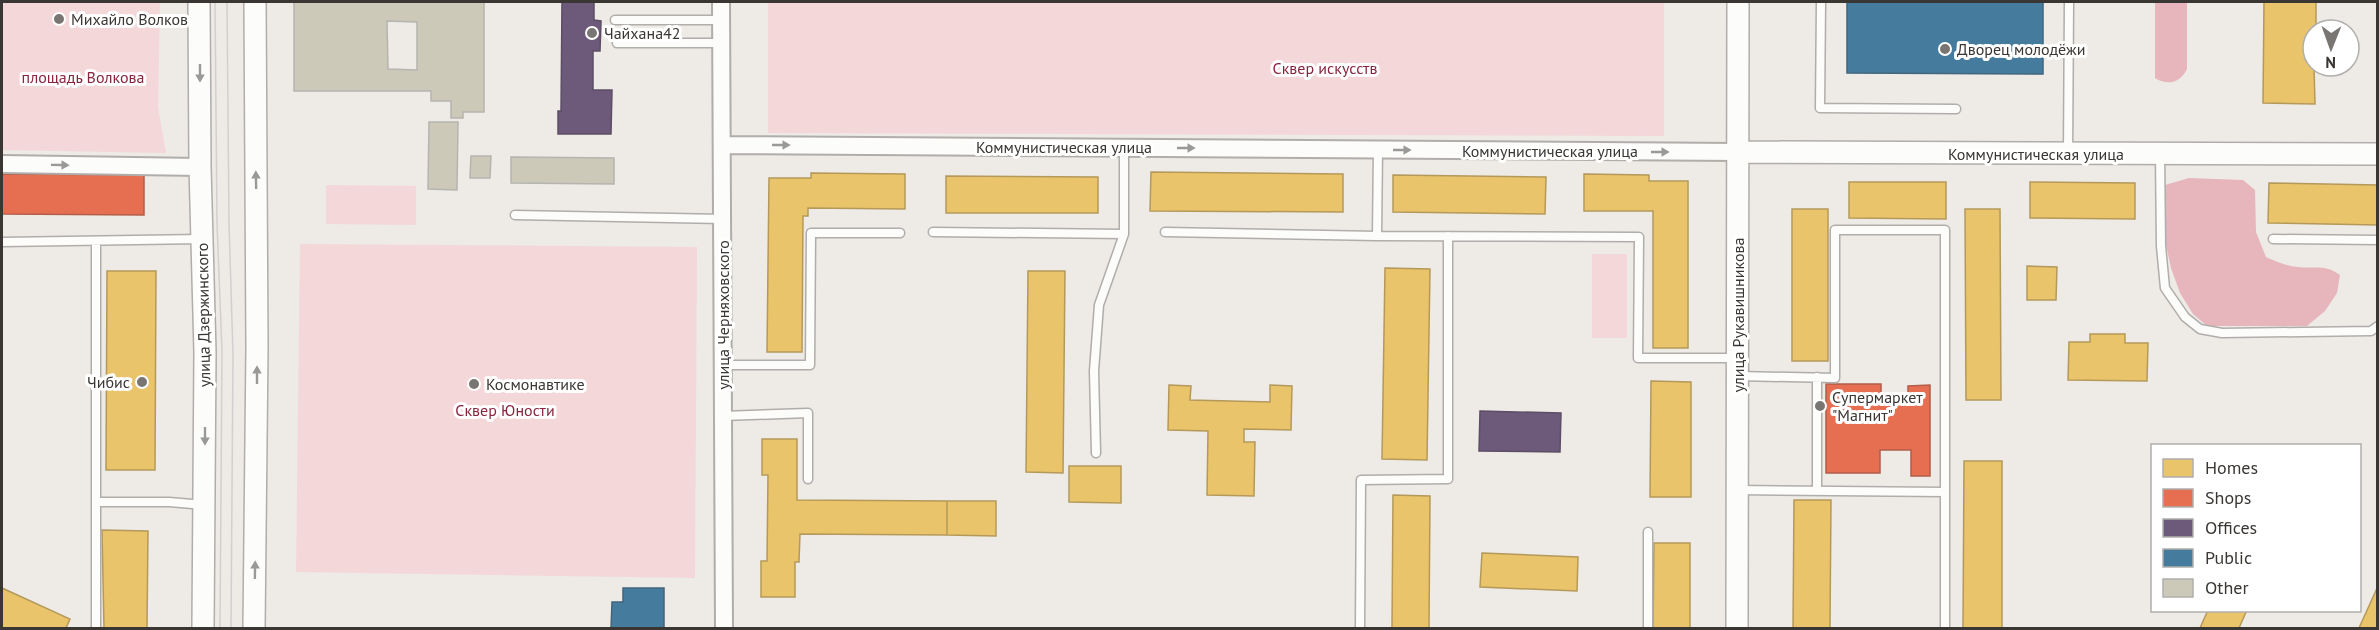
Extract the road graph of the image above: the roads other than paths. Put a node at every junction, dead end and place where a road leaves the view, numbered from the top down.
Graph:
1 (199, 2) edge
2 (255, 2) edge
3 (721, 2) edge
4 (1738, 2) edge
5 (1821, 2) edge
6 (2069, 2) edge
7 (721, 20) junction
8 (615, 21) dead end
9 (722, 43) junction
10 (617, 44) dead end
11 (1956, 109) dead end
12 (723, 145) junction
13 (1124, 148) junction
14 (1378, 149) junction
15 (1738, 152) junction
16 (2068, 154) junction
17 (2378, 154) edge
18 (2160, 155) junction
19 (2, 164) edge
20 (200, 167) junction
21 (515, 215) dead end
22 (723, 219) junction
23 (1165, 231) dead end
24 (933, 232) dead end
25 (900, 233) dead end
26 (1124, 234) junction
27 (1377, 236) junction
28 (1448, 236) junction
29 (202, 239) junction
30 (2273, 239) dead end
31 (2378, 240) edge
32 (2, 242) edge
33 (96, 242) junction
34 (2378, 326) edge
35 (723, 365) junction
36 (1738, 367) junction
37 (1817, 377) junction
38 (723, 416) junction
39 (1096, 453) dead end
40 (808, 479) dead end
41 (1737, 490) junction
42 (1817, 490) junction
43 (1945, 492) junction
44 (98, 502) junction
45 (205, 506) junction
46 (1648, 532) dead end
47 (1360, 627) edge
48 (96, 628) edge
49 (203, 628) edge
50 (254, 628) edge
51 (724, 628) edge
52 (1648, 628) edge
53 (1737, 628) edge
54 (1945, 628) edge

1 -> 20 street, улица Дзержинского
50 -> 2 street
3 - 7 street, улица Черняховского
4 - 15 street, улица Рукавишникова
5 - 11 lane
6 - 16 lane
7 - 8 lane
7 - 9 street, улица Черняховского
9 - 10 lane
9 - 12 street, улица Черняховского
12 -> 13 street, Коммунистическая улица
12 - 22 street, улица Черняховского
13 -> 14 street, Коммунистическая улица
13 - 26 lane
14 -> 15 street, Коммунистическая улица
14 - 27 lane
15 - 16 street, Коммунистическая улица
15 - 36 street, улица Рукавишникова
16 - 18 street, Коммунистическая улица
17 - 18 street, Коммунистическая улица
18 - 34 lane
19 -> 20 street
20 - 29 street, улица Дзержинского
21 - 22 lane
22 - 35 street, улица Черняховского
23 - 27 lane
24 - 26 lane
25 - 35 lane
26 - 39 lane
27 - 28 lane
28 - 36 lane
28 - 47 lane
29 - 33 lane
29 -> 45 street, улица Дзержинского
30 - 31 lane
32 - 33 lane
33 - 44 lane
35 - 38 street, улица Черняховского
36 - 37 lane
36 - 41 street, улица Рукавишникова
37 - 42 lane
37 - 43 lane
38 - 40 lane
38 - 51 street, улица Черняховского
41 - 42 lane
41 - 53 street, улица Рукавишникова
42 - 43 lane
43 - 54 lane
44 - 45 lane
44 - 48 lane
45 - 49 street, улица Дзержинского
46 - 52 lane

